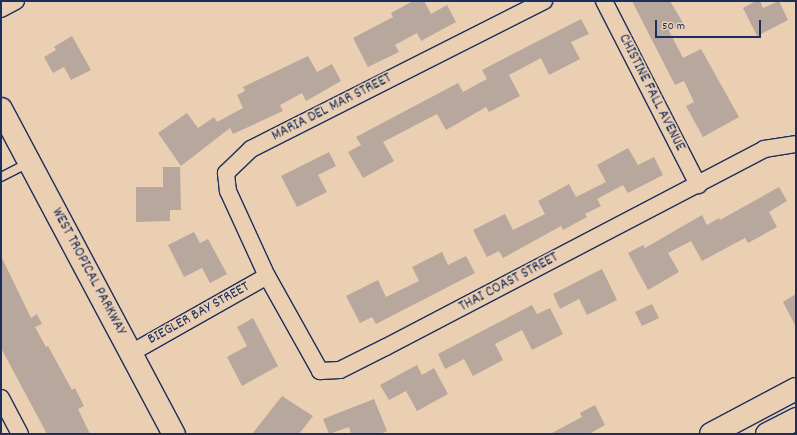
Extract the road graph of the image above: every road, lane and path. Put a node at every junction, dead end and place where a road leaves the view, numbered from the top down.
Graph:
1 (16, 1) edge
2 (544, 1) edge
3 (604, 1) edge
4 (1, 9) edge
5 (1, 109) edge
6 (794, 144) dead end
7 (30, 163) junction
8 (1, 177) edge
9 (698, 185) junction
10 (267, 276) junction
11 (131, 353) junction
12 (796, 389) edge
13 (1, 398) edge
14 (796, 419) edge
15 (20, 434) edge
16 (174, 434) edge
17 (711, 434) edge
18 (767, 434) edge

1 - 4 street
2 - 10 street, MARIA DEL MAR STREET
3 - 9 street, CHISTINE FALL AVENUE
5 - 7 main road, WEST TROPICAL PARKWAY
6 - 9 street, THAI COAST STREET
7 - 8 lane
7 - 11 main road, WEST TROPICAL PARKWAY
9 - 10 street, THAI COAST STREET
10 - 11 street, BIEGLER BAY STREET
11 - 16 main road, WEST TROPICAL PARKWAY
12 - 17 main road
13 - 15 street
14 - 18 main road

